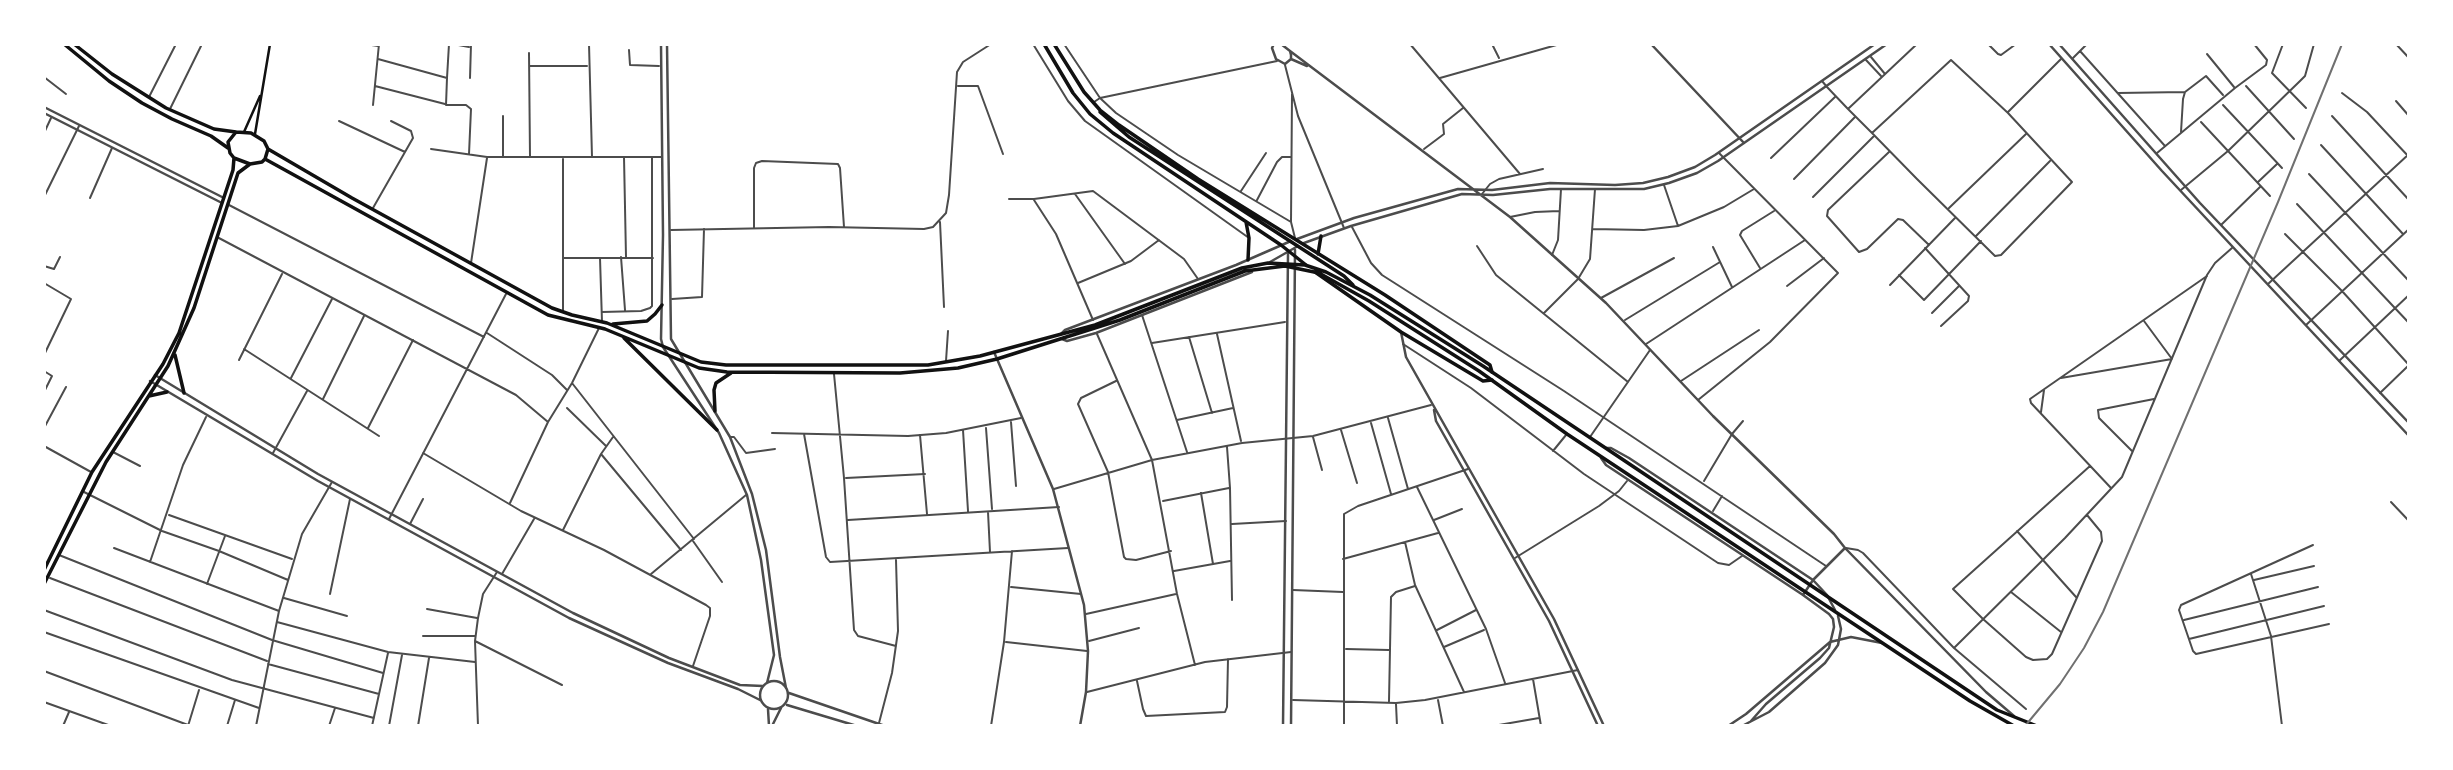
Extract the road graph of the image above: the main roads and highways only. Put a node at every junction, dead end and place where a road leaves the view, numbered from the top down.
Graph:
1 (64, 44) edge
2 (74, 44) edge
3 (270, 44) edge
4 (1044, 44) edge
5 (1054, 44) edge
6 (262, 91) junction
7 (1100, 110) junction
8 (236, 132) junction
9 (244, 132) junction
10 (254, 134) junction
11 (228, 148) junction
12 (268, 149) junction
13 (234, 158) junction
14 (265, 159) junction
15 (250, 164) junction
16 (224, 202) junction
17 (1246, 222) junction
18 (1321, 236) road end
19 (1318, 254) junction
20 (1248, 260) road end
21 (1354, 286) junction
22 (662, 305) road end
23 (188, 315) junction
24 (605, 323) junction
25 (1068, 335) junction
26 (622, 337) junction
27 (1062, 337) junction
28 (174, 353) junction
29 (733, 372) junction
30 (1492, 373) junction
31 (1492, 380) junction
32 (167, 392) road end
33 (184, 393) road end
34 (148, 396) junction
35 (715, 411) road end
36 (718, 430) road end
37 (92, 472) junction
38 (99, 476) junction
39 (44, 570) edge
40 (44, 584) edge
41 (2014, 726) edge
42 (2037, 726) edge

1 - 11 main road
2 - 8 main road
3 - 6 main road
4 - 17 main road
5 - 7 main road
6 - 9 main road
6 - 10 main road
7 - 19 main road
7 - 21 main road
8 - 9 main road
8 - 11 main road
9 - 10 main road
10 - 12 main road
11 - 13 main road
12 - 14 main road
12 - 24 main road
13 - 15 main road
13 - 16 main road
14 - 15 main road
14 - 26 main road
15 - 16 main road
16 - 23 main road
16 - 23 main road
17 - 20 main road
17 - 31 main road
18 - 19 main road
19 - 30 main road
21 - 25 main road
21 - 30 main road
22 - 24 main road
23 - 28 main road
23 - 37 main road
24 - 27 main road
25 - 27 main road
25 - 31 main road
26 - 29 main road
26 - 36 main road
27 - 29 main road
28 - 33 main road
28 - 34 main road
29 - 35 main road
30 - 42 main road
31 - 41 main road
32 - 34 main road
34 - 38 main road
37 - 38 main road
37 - 39 main road
38 - 40 main road

